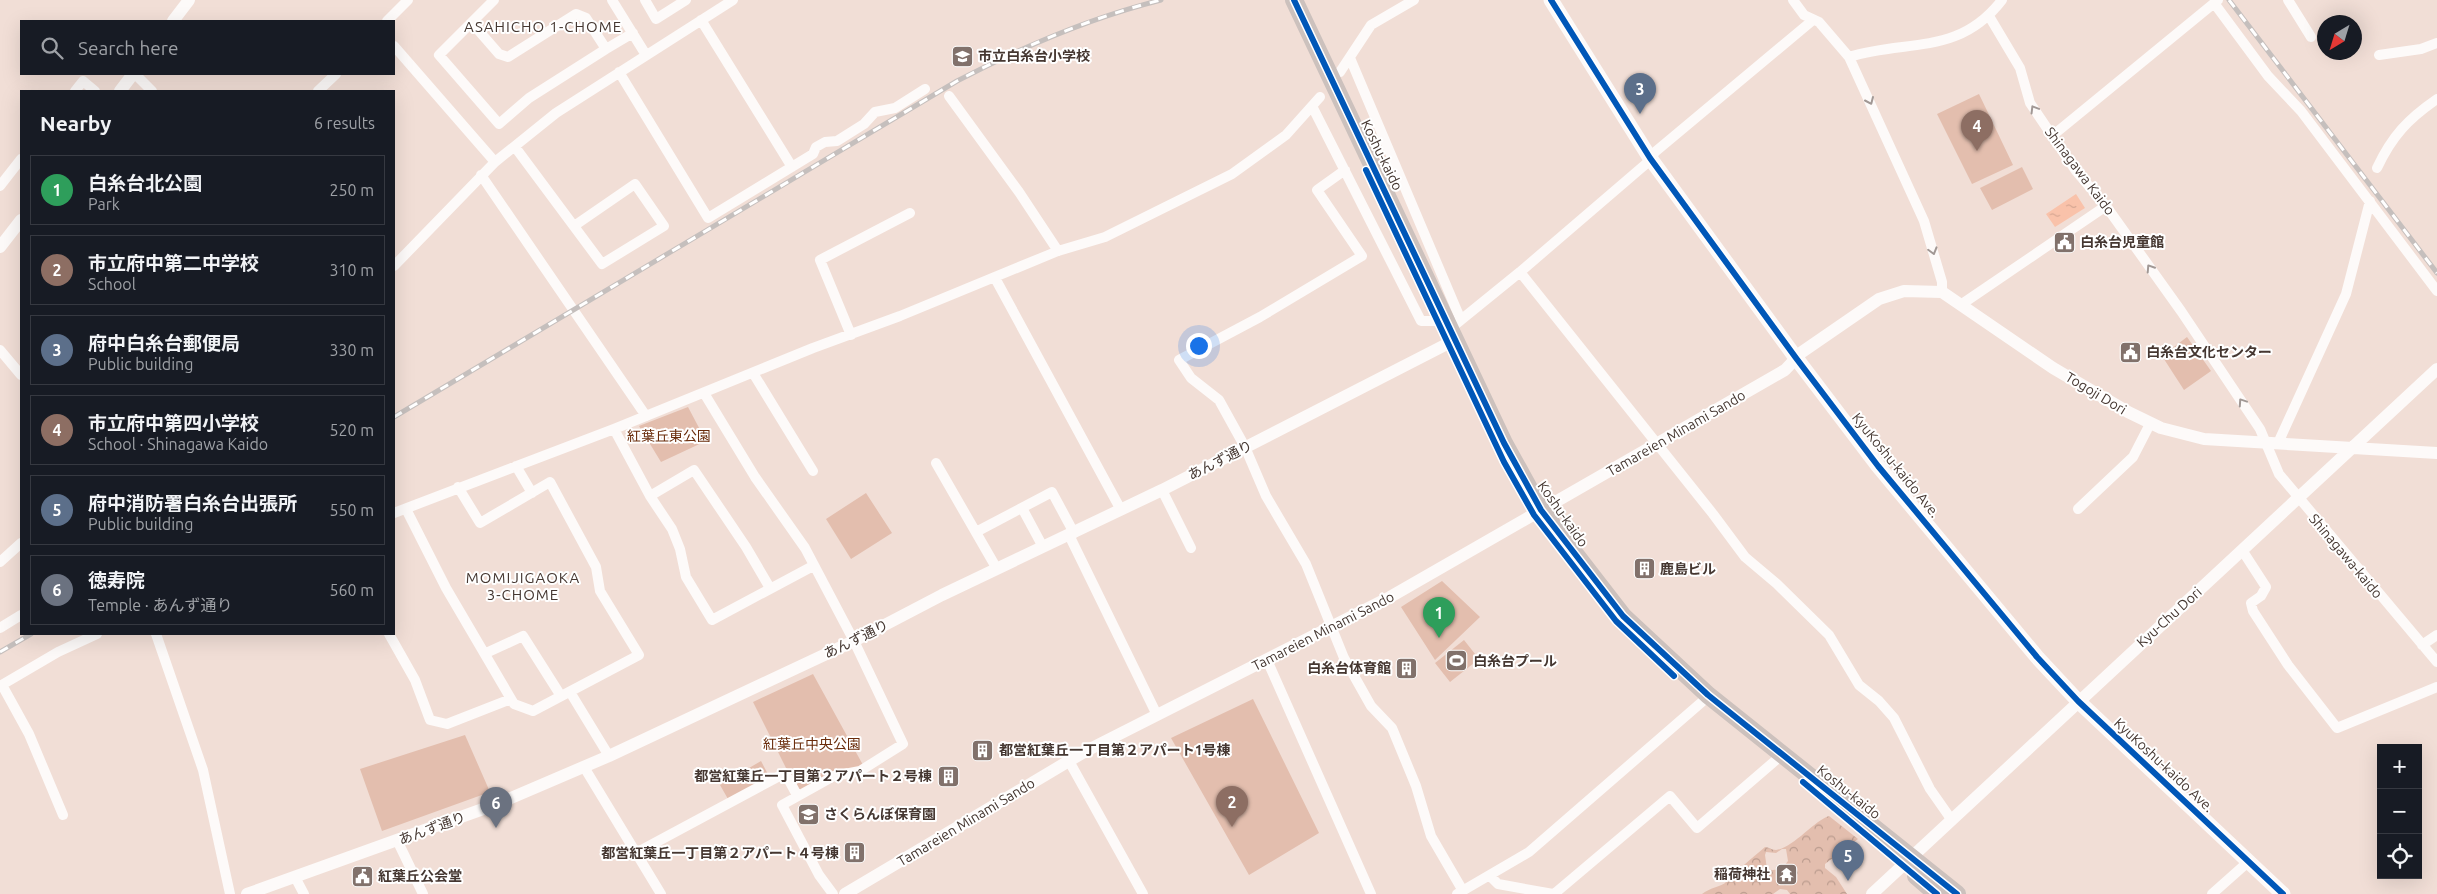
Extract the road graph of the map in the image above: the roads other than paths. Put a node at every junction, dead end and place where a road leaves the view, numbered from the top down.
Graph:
1 (190, 0) edge
2 (408, 0) edge
3 (494, 0) edge
4 (612, 0) edge
5 (645, 0) edge
6 (686, 0) edge
7 (733, 0) edge
8 (1288, 0) edge
9 (1414, 0) edge
10 (1551, 0) edge
11 (1793, 0) edge
12 (2002, 0) edge
13 (2288, 0) edge
14 (2216, 2) edge
15 (1988, 16) junction
16 (174, 20) edge
17 (388, 20) edge
18 (700, 20) junction
19 (1813, 20) junction
20 (472, 23) junction
21 (633, 33) junction
22 (2311, 37) dead end
23 (2437, 43) edge
24 (395, 47) edge
25 (606, 49) junction
26 (646, 55) junction
27 (2380, 55) dead end
28 (1849, 57) junction
29 (1350, 58) junction
30 (619, 72) junction
31 (1340, 72) dead end
32 (133, 75) edge
33 (135, 75) edge
34 (335, 75) edge
35 (925, 89) dead end
36 (76, 90) edge
37 (94, 90) edge
38 (121, 90) edge
39 (151, 90) edge
40 (319, 90) edge
41 (949, 96) dead end
42 (1320, 97) dead end
43 (2437, 99) edge
44 (1312, 106) junction
45 (2052, 136) junction
46 (514, 147) junction
47 (1650, 158) junction
48 (20, 160) edge
49 (495, 162) junction
50 (792, 167) junction
51 (2377, 168) dead end
52 (1345, 170) junction
53 (481, 175) junction
54 (0, 186) edge
55 (2370, 201) junction
56 (2106, 206) junction
57 (910, 213) dead end
58 (20, 221) edge
59 (574, 226) junction
60 (0, 247) edge
61 (395, 250) edge
62 (1058, 251) junction
63 (402, 257) junction
64 (395, 265) edge
65 (1520, 272) junction
66 (995, 278) junction
67 (2437, 291) edge
68 (1942, 292) junction
69 (1962, 304) junction
70 (1450, 331) junction
71 (851, 335) junction
72 (0, 350) edge
73 (1796, 358) junction
74 (2437, 369) edge
75 (753, 373) junction
76 (20, 374) edge
77 (704, 393) junction
78 (646, 416) junction
79 (2150, 424) junction
80 (614, 429) junction
81 (2272, 443) junction
82 (1656, 444) junction
83 (1245, 447) junction
84 (2353, 448) junction
85 (2437, 453) edge
86 (936, 463) dead end
87 (516, 466) junction
88 (813, 471) dead end
89 (458, 487) junction
90 (1162, 490) junction
91 (532, 493) junction
92 (650, 496) junction
93 (2298, 499) junction
94 (406, 508) junction
95 (1022, 508) junction
96 (2078, 508) dead end
97 (1121, 510) junction
98 (395, 513) edge
99 (1538, 513) junction
100 (976, 532) junction
101 (1071, 534) junction
102 (20, 544) edge
103 (1043, 547) junction
104 (1191, 548) dead end
105 (2242, 550) junction
106 (0, 562) edge
107 (813, 566) junction
108 (997, 569) junction
109 (770, 588) junction
110 (20, 616) edge
111 (1331, 627) junction
112 (0, 628) edge
113 (95, 635) edge
114 (156, 635) edge
115 (390, 635) edge
116 (2437, 635) edge
117 (854, 641) junction
118 (2422, 645) junction
119 (486, 653) junction
120 (1267, 660) junction
121 (2437, 662) edge
122 (1, 685) edge
123 (2437, 687) edge
124 (566, 694) junction
125 (511, 698) junction
126 (2078, 700) junction
127 (1703, 701) junction
128 (1157, 714) junction
129 (609, 756) junction
130 (1776, 760) junction
131 (1069, 761) junction
132 (584, 767) junction
133 (797, 796) junction
134 (63, 815) dead end
135 (1951, 820) junction
136 (397, 840) junction
137 (636, 853) junction
138 (1906, 861) junction
139 (2248, 862) junction
140 (1490, 876) junction
141 (295, 877) junction
142 (1460, 892) edge
143 (230, 894) edge
144 (247, 894) edge
145 (304, 894) edge
146 (422, 894) edge
147 (661, 894) edge
148 (833, 894) edge
149 (844, 894) edge
150 (1143, 894) edge
151 (1371, 894) edge
152 (1554, 894) edge
153 (1872, 894) edge
154 (1938, 894) edge
155 (1957, 894) edge
156 (2212, 894) edge
157 (2283, 894) edge

1 - 16 street
2 - 17 street
3 - 20 street
4 - 21 street
5 - 6 street
7 - 18 street
8 - 70 highway, Koshu-kaido
9 - 29 street
10 - 47 main road, KyuKoshu-kaido Ave.
11 - 19 street
12 - 15 street
13 - 22 street
14 - 45 street
14 - 55 street
15 - 28 street
45 -> 15 street, Shinagawa Kaido
18 - 26 street
18 - 50 street
19 - 28 street
19 - 47 street
20 - 25 street
20 - 25 street
21 - 25 street
21 - 26 street
23 - 27 street
24 - 49 street
26 - 30 street
28 -> 68 street
29 - 31 street
29 - 70 street
30 - 46 street
30 - 50 street
32 - 38 street
33 - 39 street
34 - 40 street
35 - 50 street
36 - 37 street
41 - 62 street
42 - 44 street
43 - 51 street
44 - 52 street
44 - 62 street
45 - 56 street, Shinagawa Kaido
46 - 49 street
46 - 59 street
47 - 65 street
47 - 73 main road, KyuKoshu-kaido Ave.
48 - 54 street
49 - 53 street
52 - 70 street
52 - 83 street
53 - 63 street
53 - 78 street
55 - 67 street
55 - 81 street
56 - 69 street
81 -> 56 street, Shinagawa Kaido
57 - 71 street
58 - 60 street
59 - 59 street
61 - 63 street
62 - 66 street
63 - 64 street
65 - 70 street
65 - 82 street
66 - 71 street
66 - 97 street
68 - 69 street, Togoji Dori
68 - 73 street, Togoji Dori
69 - 79 street, Togoji Dori
70 - 83 street, あんず通り
70 - 99 highway, Koshu-kaido
71 - 75 street
72 - 76 street
73 - 82 street, Tamareien Minami Sando
73 - 126 main road, KyuKoshu-kaido Ave.
74 - 84 street, Kyu-Chu Dori
75 - 77 street
75 - 88 street
77 - 78 street
77 - 107 street
78 - 80 street
79 - 81 street, Togoji Dori
79 - 96 street
80 - 87 street
80 - 92 street
81 - 84 street, Togoji Dori
81 - 93 street, Shinagawa-kaido
82 - 99 street, Tamareien Minami Sando
82 - 135 street
83 - 90 street, あんず通り
83 - 111 street
84 - 85 street, Togoji Dori
84 - 93 street, Kyu-Chu Dori
86 - 100 street
87 - 89 street
87 - 91 street
89 - 91 street
89 - 94 street
90 - 97 street, あんず通り
90 - 104 street
91 - 124 street
92 - 109 street
92 - 109 street
93 - 105 street, Kyu-Chu Dori
93 - 118 street, Shinagawa-kaido
94 - 98 street
94 - 119 street
95 - 100 street
95 - 101 street
95 - 103 street
97 - 101 street, あんず通り
99 - 111 street, Tamareien Minami Sando
99 - 127 highway, Koshu-kaido
99 - 138 highway, Koshu-kaido
100 - 108 street
101 - 103 street, あんず通り
101 - 128 street
102 - 106 street
103 - 108 street, あんず通り
105 - 123 street
105 - 126 street, Kyu-Chu Dori
107 - 109 street
107 - 117 street
108 - 117 street, あんず通り
110 - 112 street
111 - 120 street, Tamareien Minami Sando
111 - 142 street
113 - 122 street
114 - 143 street
115 - 125 street
116 - 118 street
117 - 129 street, あんず通り
117 - 133 street
118 - 121 street, Shinagawa-kaido
119 - 124 street
119 - 125 street
120 - 128 street, Tamareien Minami Sando
120 - 151 street
122 - 134 street
124 - 125 street
124 - 129 street
126 - 135 street, Kyu-Chu Dori
126 - 139 main road, KyuKoshu-kaido Ave.
127 - 130 highway, Koshu-kaido
127 - 140 street
128 - 131 street, Tamareien Minami Sando
129 - 132 street, あんず通り
130 - 138 highway, Koshu-kaido
130 - 152 street
131 - 149 street, Tamareien Minami Sando
131 - 150 street
132 - 136 street, あんず通り
132 - 137 street
133 - 137 street
133 - 148 street
135 - 138 street, Kyu-Chu Dori
136 - 141 street, あんず通り
136 - 146 street
137 - 147 street
138 - 153 street, Kyu-Chu Dori
138 - 154 highway, Koshu-kaido
138 - 155 highway, Koshu-kaido
139 - 156 street
139 - 157 main road, KyuKoshu-kaido Ave.
140 - 142 street
140 - 152 street
141 - 144 street, あんず通り
141 - 145 street

